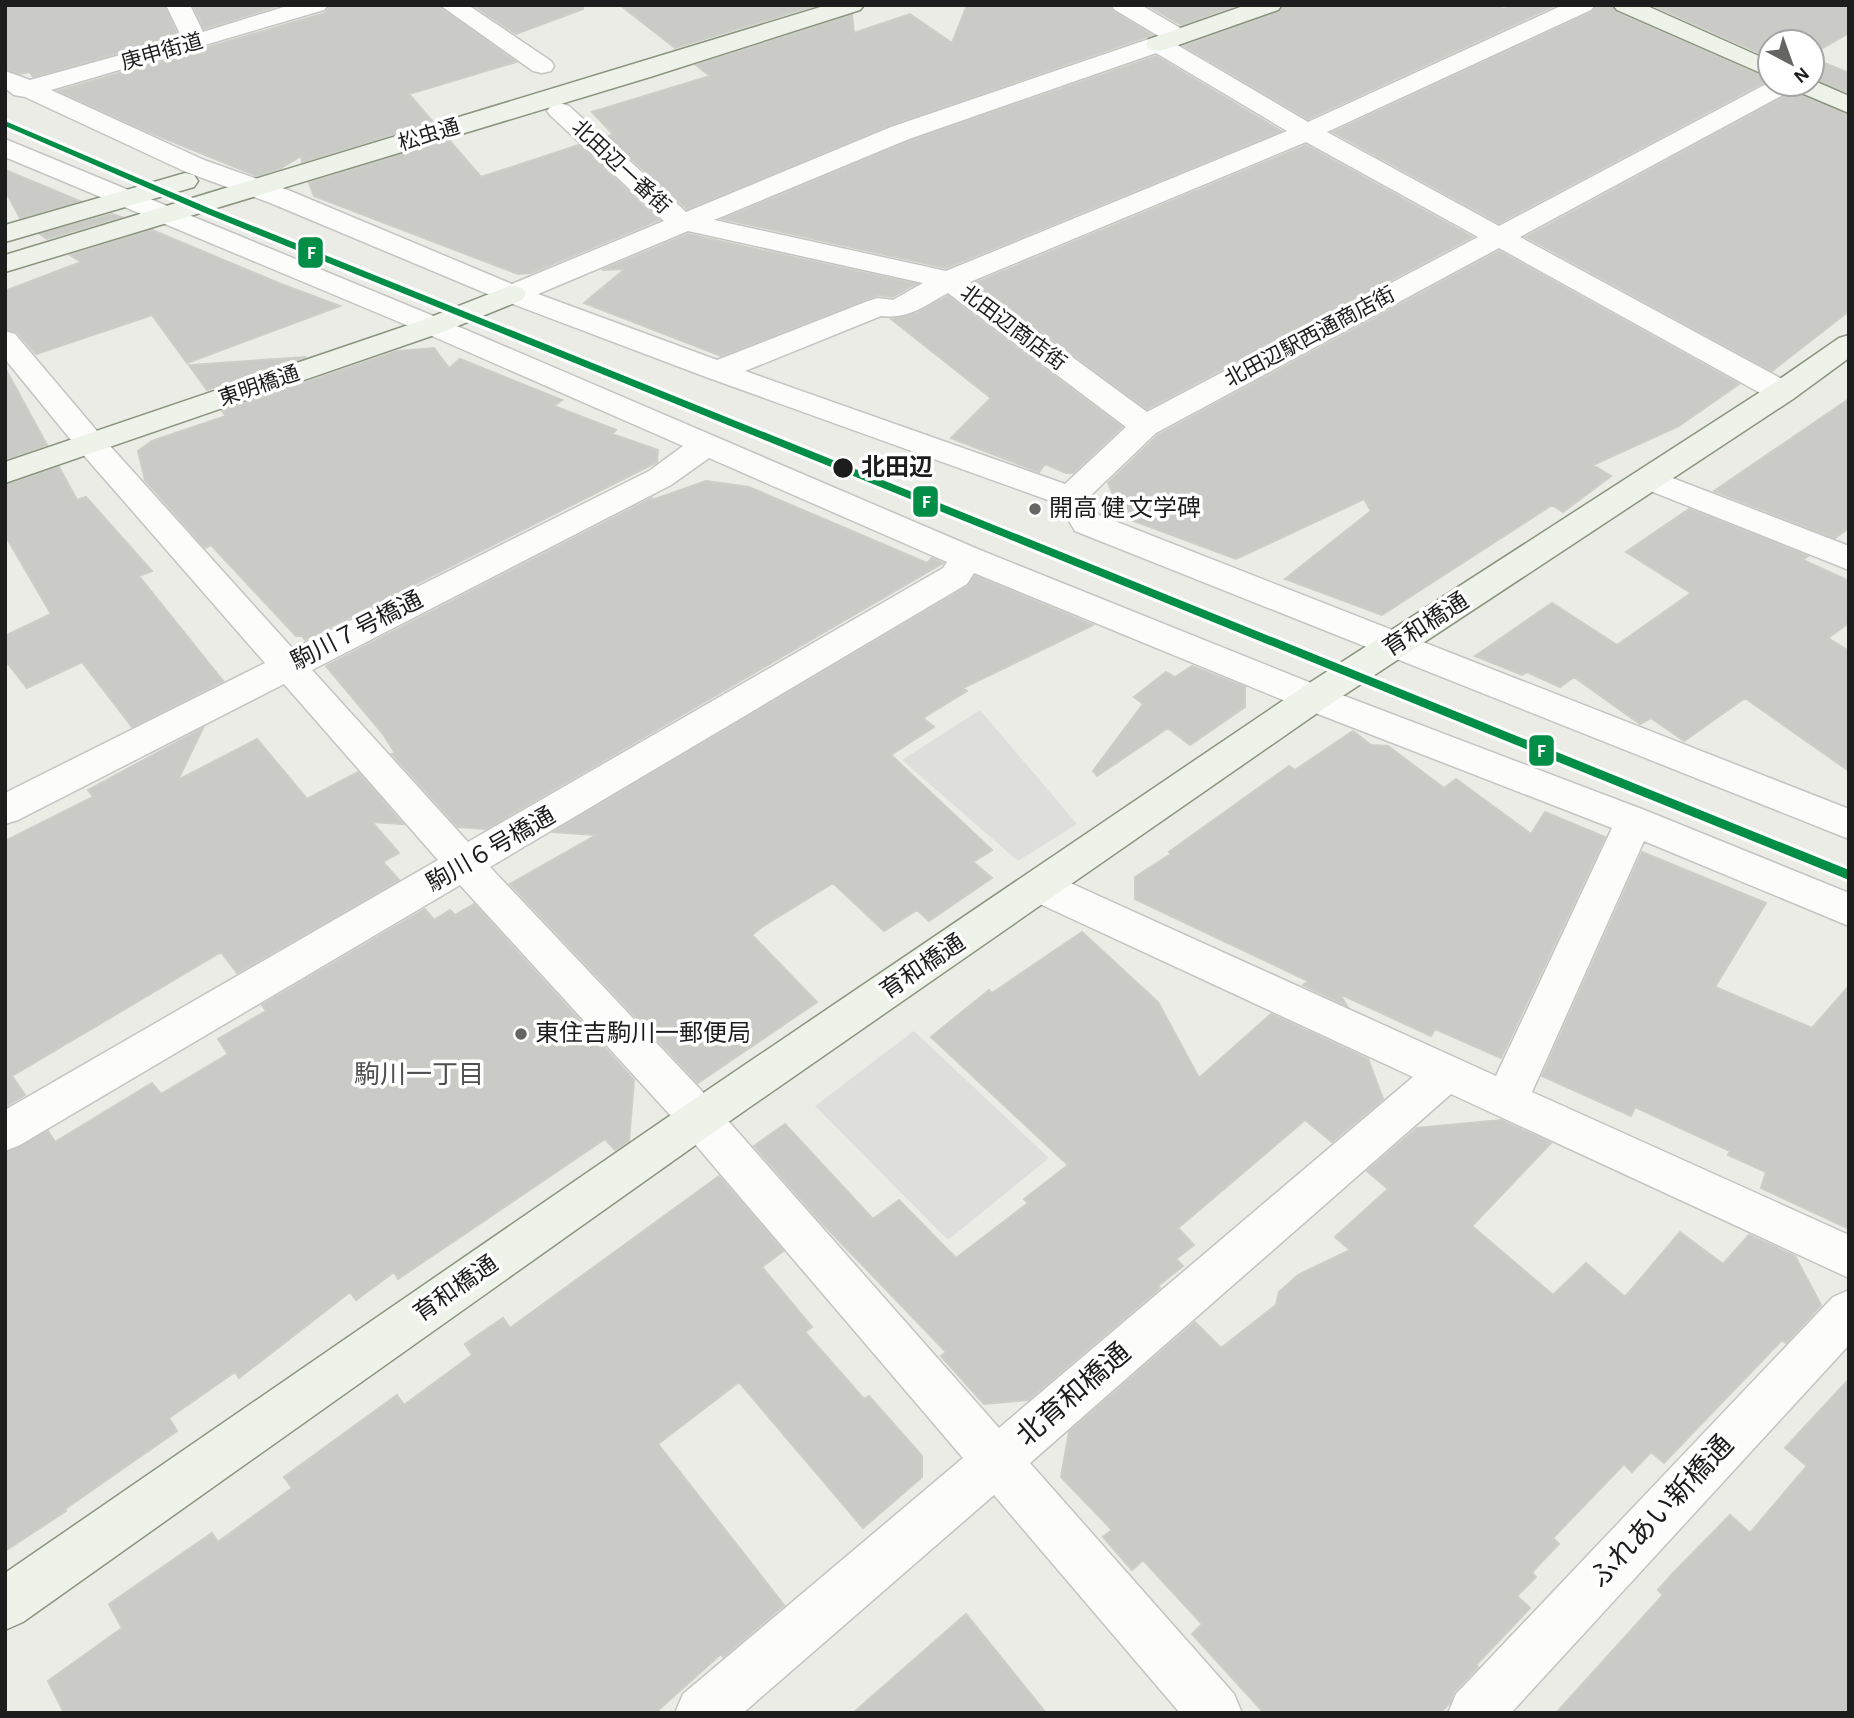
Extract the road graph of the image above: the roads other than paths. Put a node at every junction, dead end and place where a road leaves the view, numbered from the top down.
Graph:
1 (178, 5) edge
2 (316, 5) edge
3 (452, 5) edge
4 (785, 5) edge
5 (852, 5) edge
6 (1123, 5) edge
7 (1270, 5) edge
8 (1583, 5) edge
9 (1625, 5) edge
10 (1168, 40) junction
11 (196, 42) junction
12 (1756, 64) edge
13 (542, 66) dead end
14 (15, 86) edge
15 (1826, 95) edge
16 (1759, 98) edge
17 (1849, 105) edge
18 (560, 111) dead end
19 (406, 117) dead end
20 (1307, 132) junction
21 (5, 147) edge
22 (212, 173) junction
23 (256, 174) junction
24 (124, 198) junction
25 (164, 214) junction
26 (684, 222) junction
27 (5, 234) edge
28 (1487, 243) junction
29 (5, 264) edge
30 (949, 280) junction
31 (512, 294) junction
32 (433, 326) junction
33 (5, 340) edge
34 (1849, 344) edge
35 (717, 371) junction
36 (1782, 392) junction
37 (1145, 426) junction
38 (91, 444) junction
39 (704, 446) junction
40 (5, 474) edge
41 (1649, 479) junction
42 (1070, 497) junction
43 (968, 558) junction
44 (1849, 559) edge
45 (1395, 645) junction
46 (290, 665) junction
47 (1313, 698) junction
48 (5, 810) edge
49 (1634, 821) junction
50 (1849, 825) edge
51 (465, 865) junction
52 (1041, 887) junction
53 (1849, 910) edge
54 (1444, 1074) junction
55 (1506, 1101) junction
56 (699, 1119) junction
57 (5, 1132) edge
58 (1849, 1257) edge
59 (1849, 1312) edge
60 (996, 1462) junction
61 (5, 1604) edge
62 (702, 1713) edge
63 (1215, 1713) edge
64 (1475, 1713) edge

1 - 11 street
2 - 11 street, 庚申街道
3 - 13 street
4 - 19 street, 松虫通
5 - 23 street, 松虫通
6 - 10 street
7 - 10 street
8 - 20 street
9 - 12 street
10 - 20 street
10 - 26 street
11 - 14 street, 庚申街道
14 - 22 street
15 - 17 street
16 - 28 street, 北田辺駅西通商店街
18 - 26 street, 北田辺一番街
20 - 28 street
20 - 30 street
21 - 24 street
22 - 23 street
22 - 24 street
23 - 25 street, 松虫通
23 - 31 street
24 - 25 street
24 - 27 street
25 - 29 street, 松虫通
25 - 32 street
26 - 30 street, 北田辺商店街
26 - 31 street
28 - 36 street
28 - 37 street, 北田辺駅西通商店街
30 - 35 street
30 - 37 street, 北田辺商店街
31 - 32 street, 東明橋通
31 - 35 street
32 - 38 street, 東明橋通
32 - 39 street
33 - 38 street
34 - 36 street, 育和橋通
35 - 42 street
36 - 41 street, 育和橋通
37 - 42 street
38 - 40 street, 東明橋通
38 - 46 street
39 - 43 street
39 - 46 street, 駒川７号橋通
41 - 44 street
41 - 45 street, 育和橋通
42 - 45 street
43 - 47 street
43 - 51 street, 駒川６号橋通
45 - 47 street, 育和橋通
45 - 50 street
46 - 48 street, 駒川７号橋通
46 - 51 street
47 - 49 street
47 - 52 street, 育和橋通
49 - 53 street
49 - 55 street
51 - 56 street
51 - 57 street, 駒川６号橋通
52 - 54 street
52 - 56 street, 育和橋通
54 - 55 street
54 - 60 street, 北育和橋通
55 - 58 street
56 - 60 street
56 - 61 street, 育和橋通
59 - 64 street, ふれあい新橋通
60 - 62 street, 北育和橋通
60 - 63 street

